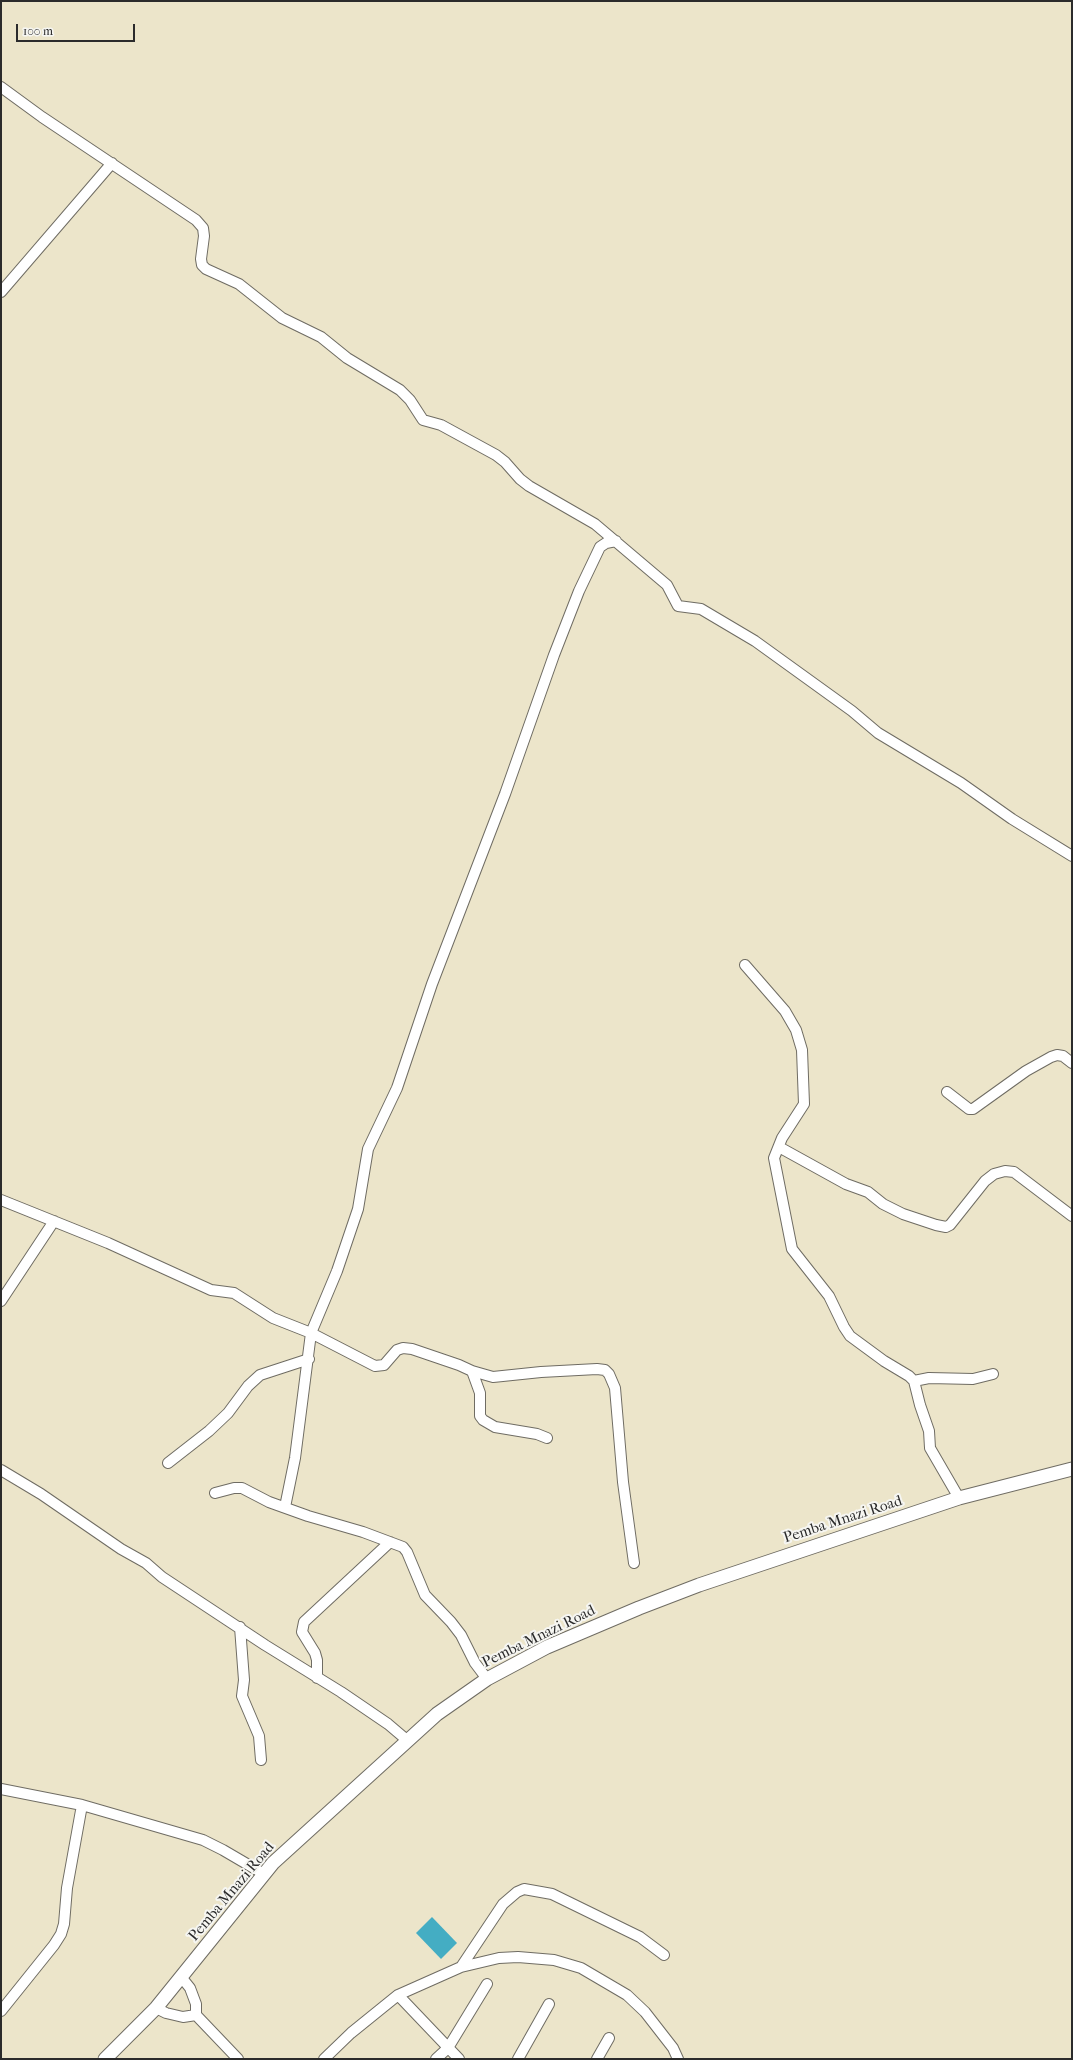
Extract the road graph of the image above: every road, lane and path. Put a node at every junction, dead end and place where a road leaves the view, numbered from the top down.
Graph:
1 (3, 91) edge
2 (112, 163) junction
3 (1, 292) edge
4 (616, 541) junction
5 (1072, 856) edge
6 (745, 965) dead end
7 (1072, 1063) edge
8 (947, 1092) dead end
9 (779, 1147) junction
10 (1, 1200) edge
11 (1072, 1216) edge
12 (54, 1221) junction
13 (1, 1301) edge
14 (311, 1333) junction
15 (308, 1359) junction
16 (472, 1371) junction
17 (993, 1374) dead end
18 (914, 1381) junction
19 (547, 1438) dead end
20 (168, 1463) dead end
21 (1072, 1469) edge
22 (1, 1470) edge
23 (215, 1493) dead end
24 (959, 1498) junction
25 (286, 1507) junction
26 (390, 1542) junction
27 (634, 1563) dead end
28 (240, 1627) junction
29 (317, 1678) junction
30 (487, 1679) junction
31 (408, 1742) junction
32 (261, 1760) dead end
33 (1, 1789) edge
34 (82, 1805) junction
35 (264, 1874) junction
36 (664, 1955) dead end
37 (461, 1967) junction
38 (182, 1978) junction
39 (487, 1984) dead end
40 (398, 1995) junction
41 (549, 2004) dead end
42 (156, 2008) junction
43 (1, 2011) edge
44 (196, 2015) junction
45 (609, 2038) dead end
46 (448, 2048) junction
47 (105, 2059) edge
48 (238, 2059) edge
49 (324, 2059) edge
50 (436, 2059) edge
51 (459, 2059) edge
52 (518, 2059) edge
53 (598, 2059) edge
54 (678, 2059) edge

1 - 2 street
2 - 3 street
2 - 4 street
4 - 5 street
4 - 14 street
6 - 9 street
7 - 8 street
9 - 11 street
9 - 18 street
10 - 12 street
12 - 13 street
12 - 14 street
14 - 15 street
14 - 16 street
15 - 20 street
15 - 25 street
16 - 19 street
16 - 27 street
17 - 18 street
18 - 24 street
21 - 24 main road, Pemba Mnazi Road
22 - 28 street
23 - 25 street
24 - 30 main road, Pemba Mnazi Road
25 - 26 street
26 - 29 street
26 - 30 street
28 - 29 street
28 - 32 street
29 - 31 street
30 - 31 main road, Pemba Mnazi Road
31 - 35 main road, Pemba Mnazi Road
33 - 34 street
34 - 35 street
34 - 43 street
35 - 38 main road, Pemba Mnazi Road
36 - 37 street
37 - 40 street
37 - 54 street
38 - 42 main road, Pemba Mnazi Road
38 - 44 street
39 - 46 street
40 - 46 street
40 - 49 street
41 - 52 street
42 - 44 street
42 - 47 main road, Pemba Mnazi Road
44 - 48 street
45 - 53 street
46 - 50 street
46 - 51 street

